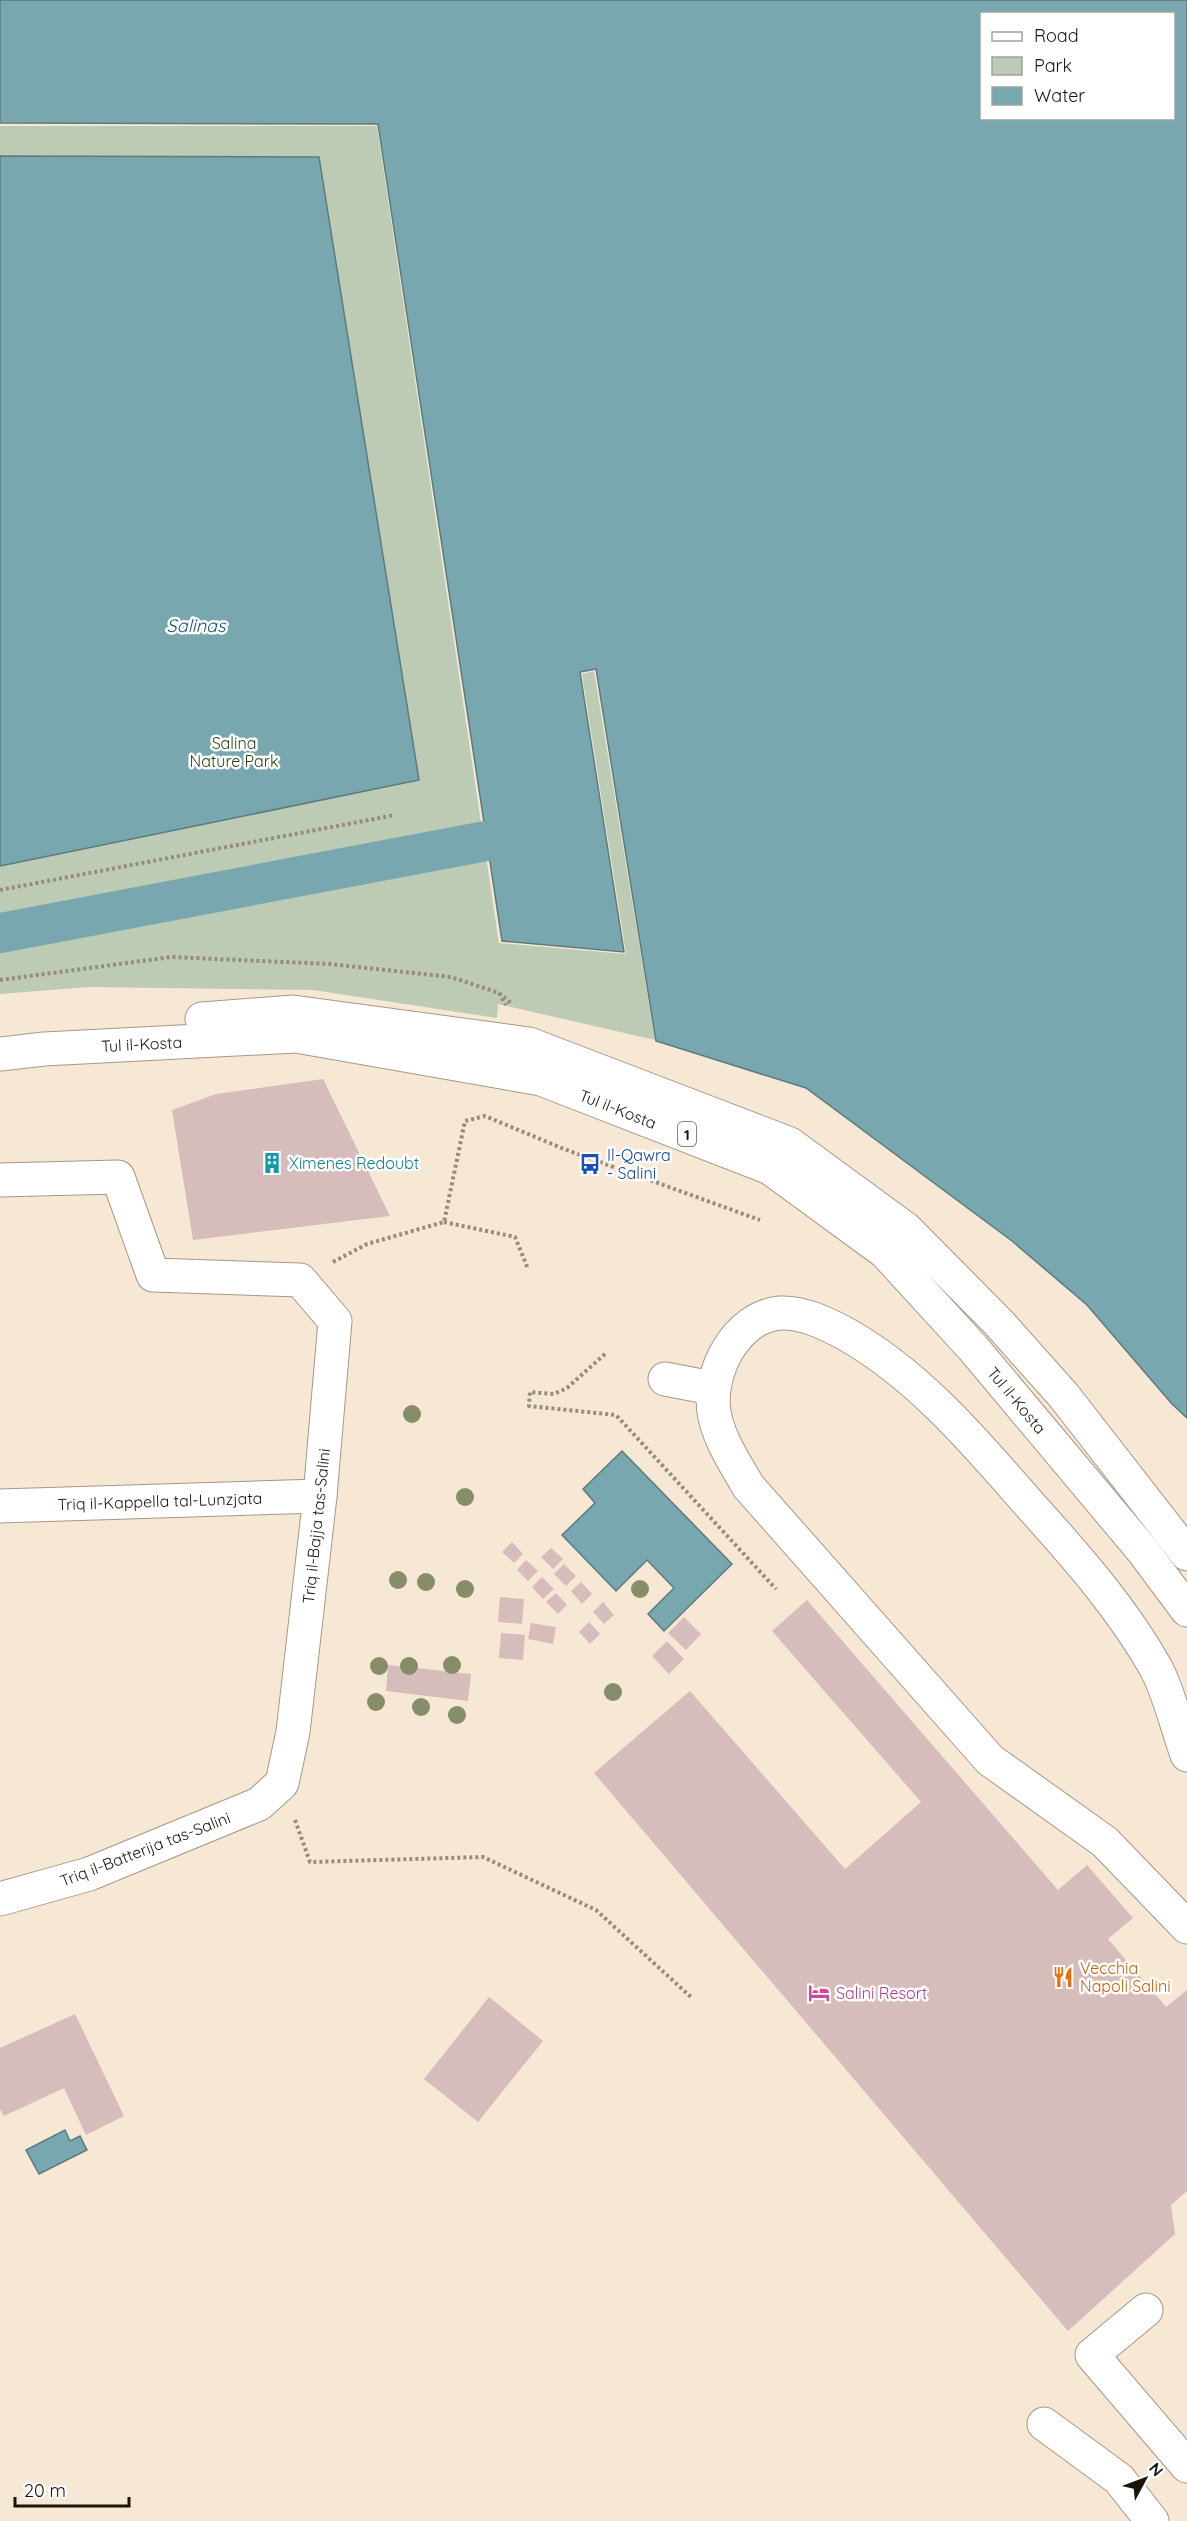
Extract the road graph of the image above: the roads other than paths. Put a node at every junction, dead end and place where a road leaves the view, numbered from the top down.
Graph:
1 (0, 1034) edge
2 (0, 1054) edge
3 (0, 1180) edge
4 (665, 1379) dead end
5 (712, 1388) junction
6 (320, 1496) junction
7 (0, 1506) edge
8 (1187, 1554) edge
9 (1187, 1610) edge
10 (1187, 1755) edge
11 (282, 1783) joint
12 (0, 1899) edge
13 (1187, 1927) edge
14 (1146, 2310) dead end
15 (1044, 2424) dead end
16 (1187, 2466) edge
17 (1152, 2521) edge

1 - 8 main road, Tul il-Kosta / 1
2 - 9 main road, Tul il-Kosta / 1
3 - 6 main road, Triq il-Bajja tas-Salini
4 - 5 main road
5 - 10 main road
5 - 13 main road
6 - 7 main road, Triq il-Kappella tal-Lunzjata
6 - 11 main road, Triq il-Bajja tas-Salini
11 - 12 main road, Triq il-Batterija tas-Salini
14 - 16 main road
15 - 17 main road

